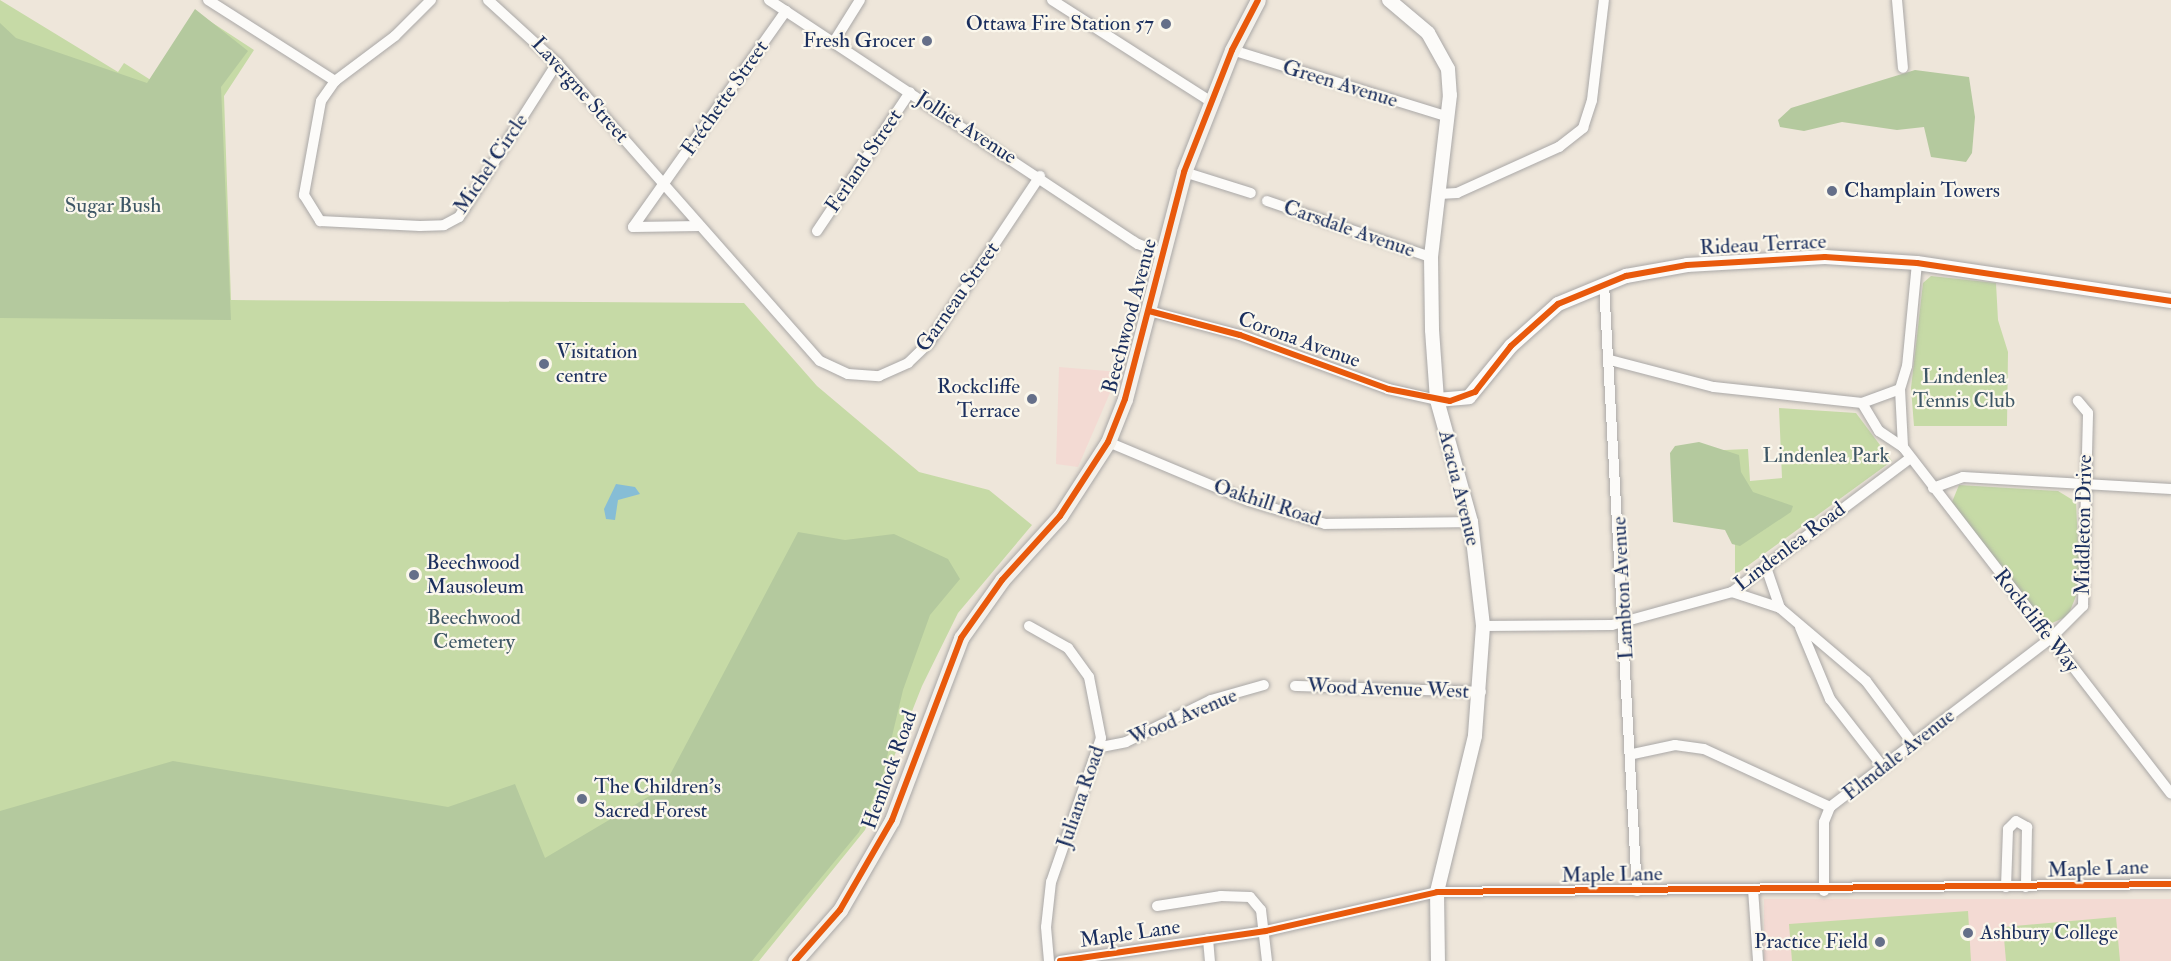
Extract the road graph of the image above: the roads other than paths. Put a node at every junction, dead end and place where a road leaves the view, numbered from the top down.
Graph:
1 (208, 0) edge
2 (431, 0) edge
3 (488, 0) edge
4 (770, 0) edge
5 (860, 0) edge
6 (1052, 0) edge
7 (1258, 0) edge
8 (1389, 0) edge
9 (1604, 0) edge
10 (1897, 0) edge
11 (786, 11) junction
12 (835, 40) junction
13 (1232, 50) junction
14 (557, 63) junction
15 (1903, 68) dead end
16 (335, 81) junction
17 (910, 92) junction
18 (1210, 101) junction
19 (1448, 117) junction
20 (1184, 172) junction
21 (1040, 176) junction
22 (665, 186) junction
23 (1251, 193) dead end
24 (1439, 194) junction
25 (1267, 201) dead end
26 (700, 226) junction
27 (817, 231) dead end
28 (1164, 254) junction
29 (1431, 257) junction
30 (1917, 263) junction
31 (1604, 284) junction
32 (2171, 301) edge
33 (1149, 311) junction
34 (1610, 360) junction
35 (848, 374) joint
36 (1900, 389) junction
37 (1437, 400) junction
38 (2078, 401) dead end
39 (1862, 403) junction
40 (1108, 442) junction
41 (1903, 447) junction
42 (1910, 459) junction
43 (2083, 485) junction
44 (1933, 488) junction
45 (2171, 489) edge
46 (1470, 522) junction
47 (1766, 567) junction
48 (1732, 592) junction
49 (1780, 608) junction
50 (979, 610) joint
51 (1624, 621) junction
52 (1029, 626) dead end
53 (1483, 626) junction
54 (1800, 627) junction
55 (2050, 639) junction
56 (1264, 685) dead end
57 (1295, 686) dead end
58 (1481, 692) junction
59 (1913, 744) junction
60 (1101, 747) junction
61 (1633, 754) junction
62 (1883, 767) junction
63 (2171, 794) edge
64 (1830, 807) junction
65 (2171, 884) edge
66 (2006, 887) junction
67 (2026, 887) junction
68 (1753, 889) junction
69 (1636, 891) junction
70 (1824, 891) junction
71 (1437, 892) junction
72 (1157, 906) dead end
73 (1266, 930) junction
74 (1208, 939) junction
75 (795, 961) edge
76 (1049, 961) edge
77 (1060, 961) edge
78 (1210, 961) edge
79 (1267, 961) edge
80 (1438, 961) edge
81 (1758, 961) edge

1 - 16 street
2 - 16 street, Michel Circle
3 - 14 street, Lavergne Street
4 - 11 street, Jolliet Avenue
5 - 12 street
6 - 18 street
7 - 13 main road, Beechwood Avenue
8 - 19 street, Acacia Avenue
9 - 24 street
10 - 15 street
11 - 12 street, Jolliet Avenue
11 - 22 street, Fréchette Street
12 - 17 street, Jolliet Avenue
13 - 18 main road, Beechwood Avenue
13 - 19 street, Green Avenue
14 - 16 street, Michel Circle
14 - 22 street, Lavergne Street
17 - 21 street, Jolliet Avenue
17 - 27 street, Ferland Street
18 - 20 main road, Beechwood Avenue
19 - 24 street, Acacia Avenue
20 - 23 street
20 - 28 main road, Beechwood Avenue
21 - 28 street, Jolliet Avenue
21 - 35 street, Garneau Street
22 - 26 street, Lavergne Street
22 - 26 street
24 - 29 street, Acacia Avenue
25 - 29 street, Carsdale Avenue
26 - 35 street, Lavergne Street
28 - 33 main road, Beechwood Avenue
29 - 37 street, Acacia Avenue
30 - 31 street, Rideau Terrace
30 - 32 street, Rideau Terrace
30 - 36 street, Rockcliffe Way
31 - 34 street, Lambton Avenue
31 - 37 street, Rideau Terrace
33 - 37 street, Corona Avenue
33 - 40 main road, Beechwood Avenue
34 - 39 street
34 - 51 street, Lambton Avenue
36 - 39 street
36 - 41 street, Rockcliffe Way
37 - 46 street, Acacia Avenue
38 - 43 street, Middleton Drive
39 - 41 street, Rockcliffe Way
40 - 46 street, Oakhill Road
40 - 50 main road, Beechwood Avenue
41 - 42 street, Rockcliffe Way
42 - 44 street, Rockcliffe Way
42 - 47 street, Lindenlea Road
43 - 44 street
43 - 45 street
43 - 55 street, Middleton Drive
44 - 55 street, Rockcliffe Way
46 - 53 street, Acacia Avenue
47 - 48 street, Lindenlea Road
47 - 49 street
48 - 49 street
48 - 51 street, Lindenlea Road
49 - 54 street
50 - 75 main road, Hemlock Road
51 - 53 street, Lindenlea Road
51 - 61 street, Lambton Avenue
52 - 60 street, Juliana Road
53 - 58 street, Acacia Avenue
54 - 59 street
54 - 62 street
55 - 59 street, Elmdale Avenue
55 - 63 street, Rockcliffe Way
56 - 60 street, Wood Avenue
57 - 58 street, Wood Avenue West
58 - 71 street, Acacia Avenue
59 - 62 street, Elmdale Avenue
60 - 76 street, Juliana Road
61 - 64 street, Elmdale Avenue
61 - 69 street, Lambton Avenue
62 - 64 street, Elmdale Avenue
64 - 70 street
65 - 67 street, Maple Lane
66 - 67 street, Maple Lane
66 - 67 street
66 - 70 street, Maple Lane
68 - 69 street, Maple Lane
68 - 70 street, Maple Lane
68 - 81 street
69 - 71 street, Maple Lane
71 - 73 street, Maple Lane
71 - 80 street, Acacia Avenue
72 - 73 street, Maple Lane
73 - 74 street, Maple Lane
73 - 79 street
74 - 77 street, Maple Lane
74 - 78 street

